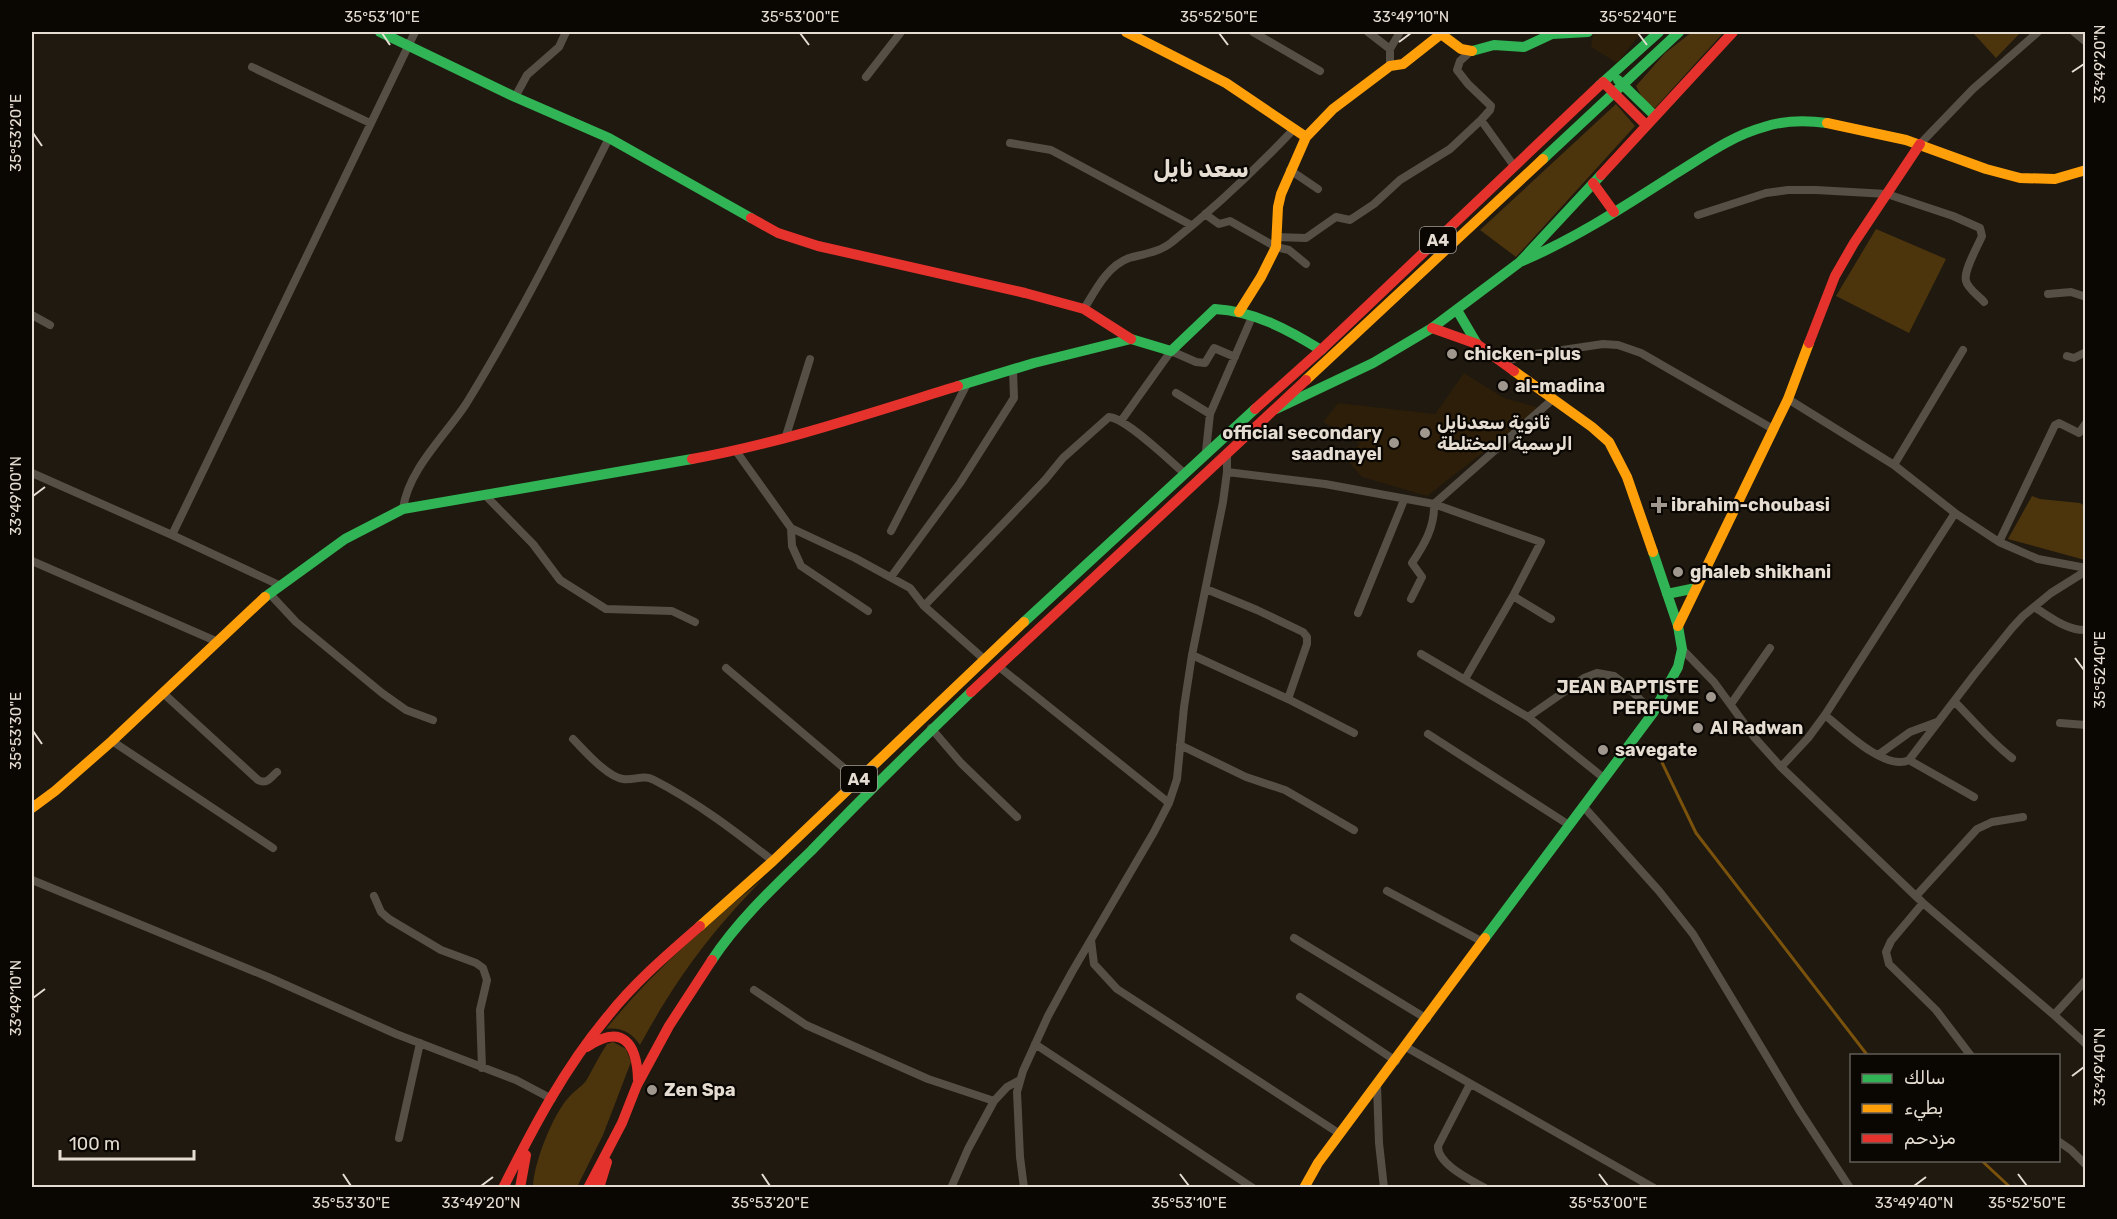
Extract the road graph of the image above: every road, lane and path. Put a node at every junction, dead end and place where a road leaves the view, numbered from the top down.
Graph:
1 (380, 32) edge
2 (415, 32) edge
3 (566, 32) edge
4 (901, 32) edge
5 (1126, 32) edge
6 (1253, 32) edge
7 (1368, 32) edge
8 (1400, 32) edge
9 (1588, 32) edge
10 (1659, 32) edge
11 (1679, 32) edge
12 (1733, 32) edge
13 (2038, 32) edge
14 (2074, 32) edge
15 (2085, 42) edge
16 (408, 45) junction
17 (1390, 49) junction
18 (1471, 51) junction
19 (1390, 66) junction
20 (252, 67) dead end
21 (1320, 71) dead end
22 (1612, 73) junction
23 (866, 77) dead end
24 (1603, 81) junction
25 (1621, 84) junction
26 (1612, 92) junction
27 (515, 97) junction
28 (1655, 116) junction
29 (1481, 120) junction
30 (370, 123) junction
31 (1646, 125) junction
32 (1294, 129) junction
33 (1306, 137) junction
34 (609, 138) junction
35 (1010, 143) dead end
36 (1920, 144) junction
37 (1514, 166) junction
38 (1290, 170) junction
39 (2085, 170) edge
40 (1593, 183) junction
41 (1318, 189) dead end
42 (1887, 194) junction
43 (1614, 212) junction
44 (1205, 214) junction
45 (1698, 215) dead end
46 (1191, 225) junction
47 (1276, 242) junction
48 (1520, 262) junction
49 (1306, 264) dead end
50 (2048, 294) dead end
51 (2085, 297) edge
52 (1984, 302) dead end
53 (1084, 309) junction
54 (1457, 310) junction
55 (1239, 312) junction
56 (32, 315) edge
57 (1252, 317) junction
58 (50, 325) dead end
59 (1432, 328) junction
60 (1131, 339) junction
61 (1477, 344) junction
62 (1321, 350) junction
63 (1963, 350) dead end
64 (1171, 351) junction
65 (2085, 352) edge
66 (2067, 356) dead end
67 (1235, 357) junction
68 (810, 359) dead end
69 (1501, 362) junction
70 (1013, 370) junction
71 (967, 384) junction
72 (1176, 393) dead end
73 (1553, 399) junction
74 (1788, 399) junction
75 (1270, 411) junction
76 (1210, 414) junction
77 (1121, 421) junction
78 (2085, 423) edge
79 (1773, 429) junction
80 (2082, 434) edge
81 (786, 436) junction
82 (1210, 450) junction
83 (736, 451) junction
84 (1227, 452) junction
85 (1894, 465) junction
86 (1227, 472) junction
87 (1184, 473) junction
88 (32, 474) edge
89 (486, 496) junction
90 (1404, 500) junction
91 (1434, 504) junction
92 (403, 509) junction
93 (1955, 513) junction
94 (791, 528) junction
95 (891, 531) dead end
96 (172, 535) junction
97 (1999, 542) junction
98 (32, 561) edge
99 (2085, 570) edge
100 (891, 577) junction
101 (279, 585) junction
102 (1696, 588) junction
103 (1206, 589) junction
104 (269, 593) junction
105 (1667, 594) junction
106 (1513, 596) junction
107 (1411, 598) dead end
108 (924, 606) junction
109 (2034, 608) junction
110 (868, 611) dead end
111 (1358, 613) dead end
112 (1551, 619) dead end
113 (695, 622) dead end
114 (1678, 626) junction
115 (2085, 630) edge
116 (218, 642) junction
117 (1770, 648) dead end
118 (1682, 649) junction
119 (1421, 654) dead end
120 (1192, 655) junction
121 (985, 660) junction
122 (998, 666) junction
123 (726, 668) dead end
124 (1465, 680) junction
125 (163, 693) junction
126 (1288, 699) junction
127 (1954, 701) junction
128 (1731, 704) junction
129 (1653, 713) junction
130 (1825, 715) junction
131 (1528, 717) junction
132 (922, 718) junction
133 (433, 720) dead end
134 (1938, 721) junction
135 (2060, 723) dead end
136 (2085, 726) edge
137 (932, 729) junction
138 (1354, 733) dead end
139 (1428, 734) dead end
140 (573, 739) dead end
141 (112, 741) junction
142 (1180, 745) junction
143 (1878, 755) junction
144 (2012, 758) dead end
145 (1909, 760) junction
146 (1781, 767) junction
147 (277, 772) dead end
148 (1605, 779) junction
149 (858, 780) junction
150 (1974, 797) dead end
151 (1169, 803) junction
152 (1583, 806) junction
153 (32, 808) edge
154 (1017, 817) dead end
155 (2023, 817) dead end
156 (1569, 825) junction
157 (1354, 830) dead end
158 (273, 848) dead end
159 (773, 861) junction
160 (32, 880) edge
161 (1387, 891) dead end
162 (374, 896) dead end
163 (1916, 896) junction
164 (1923, 903) junction
165 (1294, 938) dead end
166 (1091, 939) junction
167 (1483, 942) junction
168 (2085, 980) edge
169 (754, 990) dead end
170 (1300, 998) dead end
171 (2054, 1015) junction
172 (1427, 1019) junction
173 (420, 1043) junction
174 (1035, 1044) junction
175 (2085, 1044) edge
176 (1406, 1047) junction
177 (582, 1052) junction
178 (1969, 1054) edge
179 (1396, 1061) junction
180 (482, 1068) junction
181 (1020, 1080) junction
182 (1470, 1084) junction
183 (638, 1085) junction
184 (1377, 1085) junction
185 (552, 1099) junction
186 (994, 1101) junction
187 (622, 1123) junction
188 (535, 1125) junction
189 (1340, 1134) junction
190 (399, 1138) dead end
191 (2060, 1142) edge
192 (2085, 1165) edge
193 (503, 1188) edge
194 (520, 1188) edge
195 (588, 1188) edge
196 (599, 1188) edge
197 (951, 1188) edge
198 (1023, 1188) edge
199 (1253, 1188) edge
200 (1304, 1188) edge
201 (1384, 1188) edge
202 (1485, 1188) edge
203 (1654, 1188) edge
204 (1850, 1188) edge

1 - 16 main road
2 - 16 street
3 - 27 street
4 - 23 street
5 - 32 main road
6 - 21 street
7 - 17 street
8 - 17 street
9 - 18 main road
10 - 22 main road, A4
11 - 25 main road, A4
12 - 28 main road
13 - 36 street
14 - 15 street
16 - 27 main road
16 - 30 street
17 - 19 street
18 - 19 main road
18 - 29 street
19 - 33 main road
20 - 30 street
22 - 24 main road, A4
22 - 25 main road
24 - 26 main road
24 - 37 main road, A4
25 - 26 main road, A4
25 - 28 main road
26 - 31 main road
26 - 75 main road, A4
27 - 34 main road
28 - 31 main road
29 - 37 street
29 - 47 street
30 - 96 street
31 - 40 main road
32 - 33 main road
32 - 44 street
33 - 38 main road
34 - 53 main road
34 - 92 street
35 - 46 street
36 - 39 main road
36 - 42 main road
36 - 43 main road
37 - 62 main road, A4
38 - 41 street
38 - 47 main road
40 - 43 main road
40 - 48 main road
42 - 45 street
42 - 52 street
42 - 74 main road
43 - 48 main road
44 - 46 street
44 - 47 street
46 - 53 street
47 - 49 street
47 - 55 main road
48 - 54 main road
50 - 51 street
53 - 60 main road
54 - 59 main road
54 - 61 main road
55 - 57 main road
55 - 64 main road
56 - 58 street
57 - 62 main road
57 - 67 street
59 - 61 main road
59 - 75 main road
60 - 64 main road
60 - 70 main road
61 - 69 main road
62 - 82 main road, A4
63 - 85 street
64 - 67 street
64 - 77 street
65 - 66 street
67 - 76 street
68 - 81 street
69 - 73 main road
69 - 79 street
70 - 71 main road
70 - 100 street
71 - 81 main road
71 - 95 street
72 - 76 street
73 - 91 street
73 - 105 main road
74 - 79 main road
74 - 85 street
75 - 84 main road, A4
76 - 82 street
77 - 87 street
77 - 108 street
78 - 80 street
79 - 102 main road
80 - 97 street
81 - 83 main road
82 - 87 main road, A4
83 - 89 main road
83 - 94 street
84 - 86 street
84 - 122 main road, A4
85 - 93 street
86 - 90 street
86 - 103 street
87 - 121 main road, A4
88 - 96 street
89 - 92 main road
89 - 113 street
90 - 91 street
90 - 111 street
91 - 106 street
91 - 107 street
92 - 101 main road
93 - 97 street
93 - 130 street
94 - 100 street
94 - 110 street
96 - 101 street
97 - 99 street
98 - 116 street
99 - 109 street
100 - 108 street
101 - 104 main road
102 - 105 main road
102 - 114 main road
103 - 120 street
103 - 126 street
104 - 116 main road
104 - 133 street
105 - 114 main road
106 - 112 street
106 - 124 street
108 - 121 street
109 - 115 street
109 - 127 street
114 - 118 main road
116 - 125 main road
117 - 128 street
118 - 128 street
118 - 129 main road
119 - 124 street
120 - 126 street
120 - 142 street
121 - 132 main road, A4
122 - 137 main road, A4
122 - 151 street
123 - 149 street
124 - 131 street
125 - 141 main road
125 - 147 street
126 - 138 street
127 - 134 street
127 - 144 street
128 - 146 street
129 - 131 street
129 - 148 main road
130 - 143 street
130 - 146 street
131 - 148 street
132 - 137 street
132 - 149 main road, A4
134 - 143 street
134 - 145 street
135 - 136 street
137 - 154 street
137 - 183 main road, A4
139 - 156 street
140 - 159 street
141 - 153 main road
141 - 158 street
142 - 151 street
142 - 157 street
143 - 145 street
145 - 150 street
146 - 163 street
148 - 152 main road
149 - 159 main road, A4
151 - 166 street
152 - 156 main road
152 - 204 street
155 - 163 street
156 - 167 main road
159 - 177 main road, A4
160 - 173 street
161 - 167 street
162 - 180 street
163 - 164 street
164 - 171 street
164 - 178 street
165 - 172 street
166 - 174 street
166 - 189 street
167 - 172 main road
168 - 171 street
169 - 186 street
170 - 179 street
171 - 175 street
172 - 176 main road
173 - 180 street
173 - 190 street
174 - 181 street
174 - 199 street
176 - 179 main road
176 - 182 street
177 - 183 main road
177 - 185 main road, A4
179 - 184 main road
180 - 185 street
181 - 186 street
181 - 198 street
182 - 202 street
182 - 203 street
183 - 187 main road, A4
184 - 189 main road
184 - 201 street
185 - 188 main road, A4
186 - 197 street
187 - 195 main road, A4
187 - 196 main road
188 - 193 main road, A4
188 - 194 main road
189 - 200 main road
191 - 192 street

